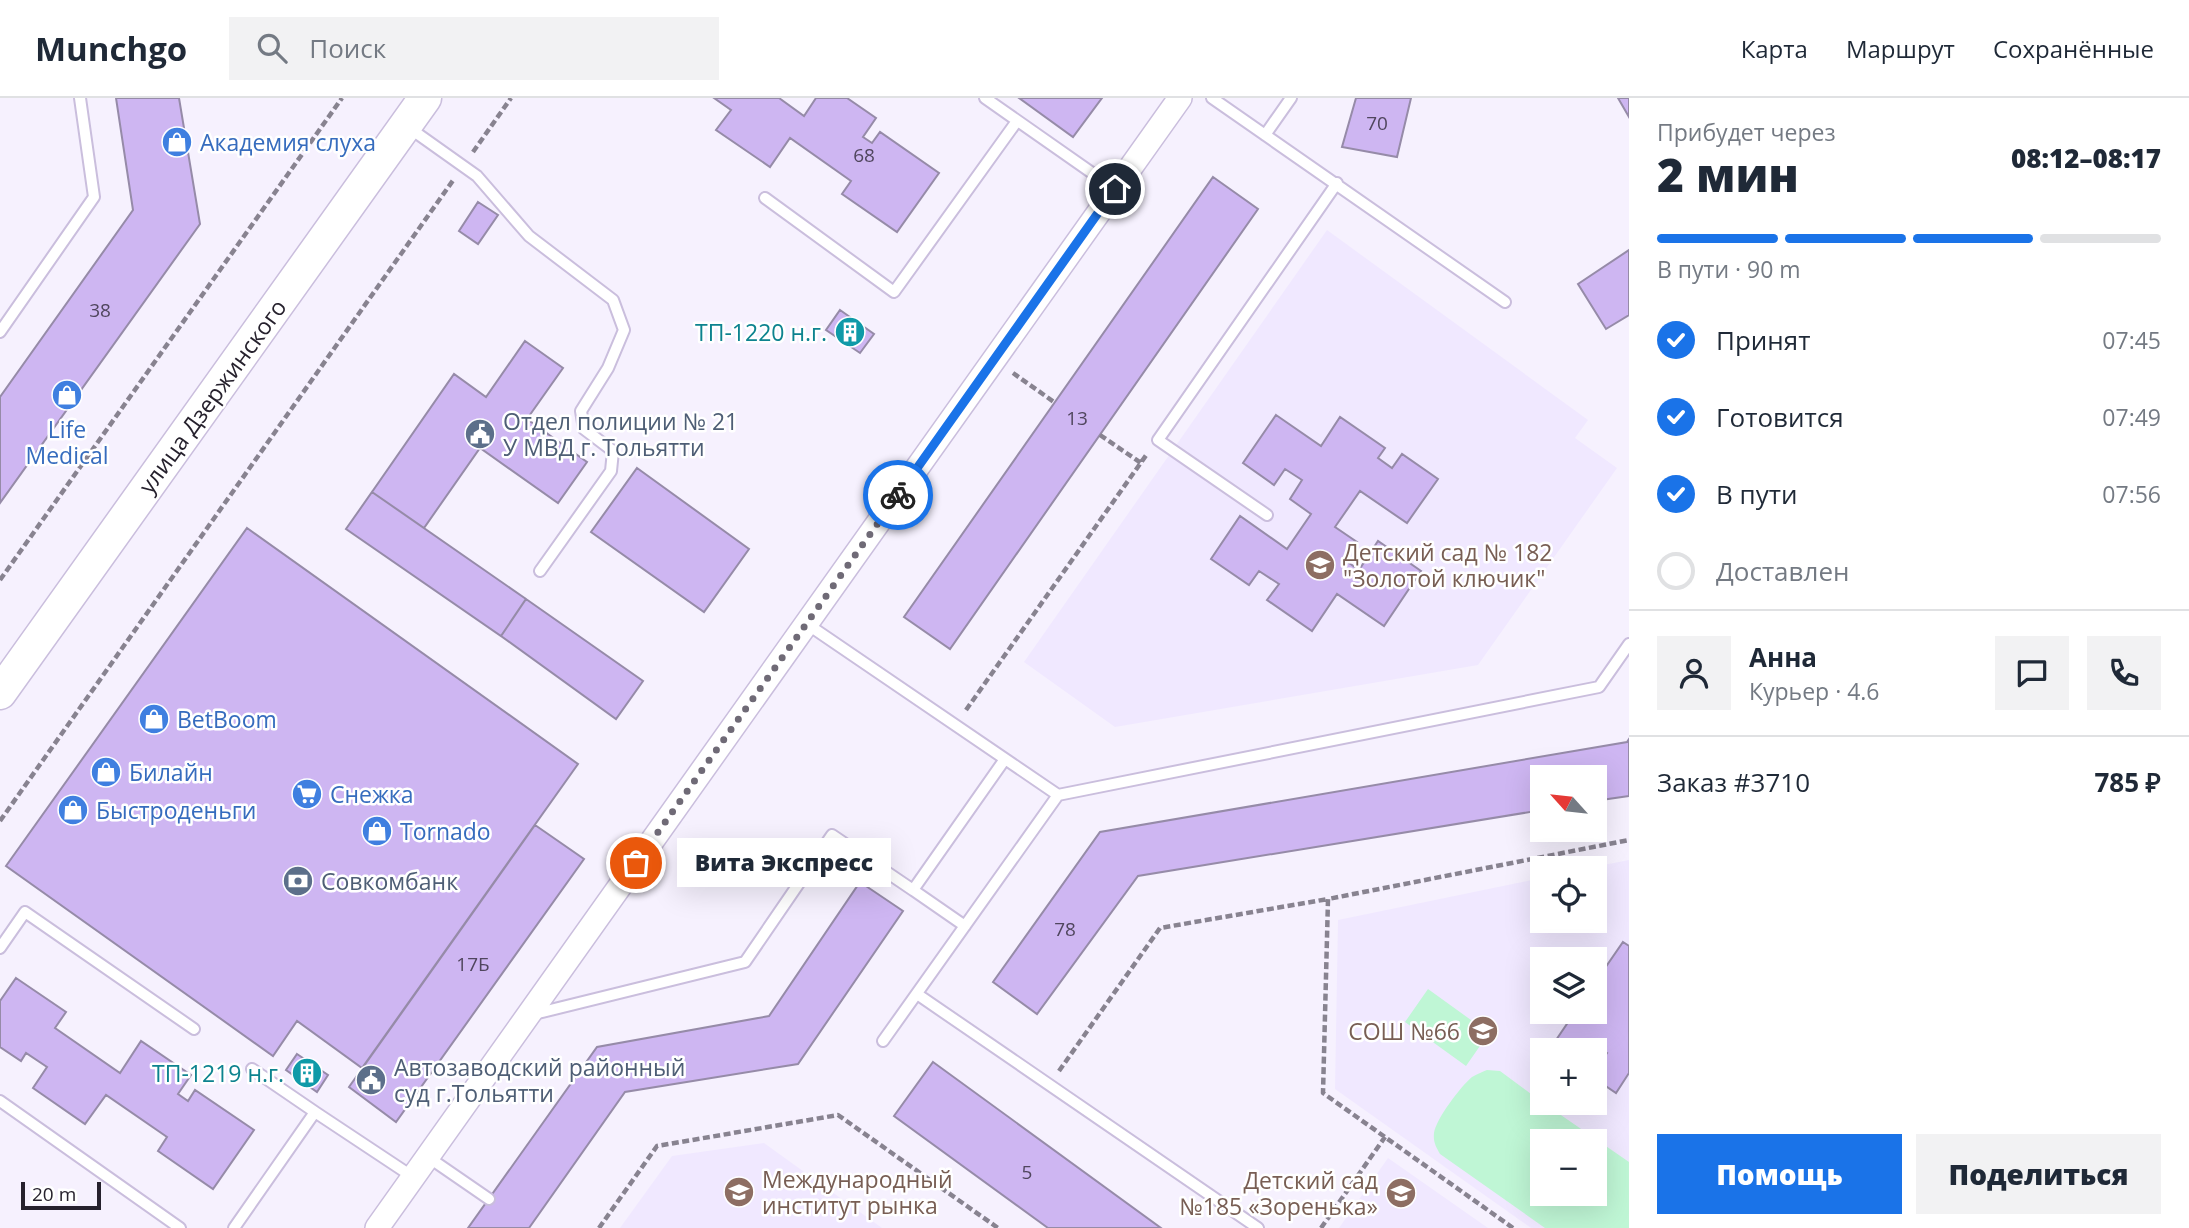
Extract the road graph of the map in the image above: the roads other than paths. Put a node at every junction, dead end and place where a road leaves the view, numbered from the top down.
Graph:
1 (79, 98) edge
2 (985, 98) edge
3 (1180, 98) edge
4 (1212, 98) edge
5 (1291, 98) edge
6 (416, 106) edge
7 (1017, 121) junction
8 (1265, 135) junction
9 (1337, 184) junction
10 (1115, 189) junction
11 (765, 198) dead end
12 (1505, 302) dead end
13 (0, 332) edge
14 (1267, 515) dead end
15 (540, 571) dead end
16 (807, 624) junction
17 (1629, 644) edge
18 (0, 693) edge
19 (1005, 759) junction
20 (1058, 795) junction
21 (913, 890) junction
22 (965, 926) junction
23 (0, 947) edge
24 (917, 994) junction
25 (528, 1015) junction
26 (194, 1029) dead end
27 (883, 1041) dead end
28 (252, 1069) dead end
29 (0, 1101) edge
30 (315, 1112) junction
31 (427, 1157) junction
32 (413, 1177) junction
33 (489, 1199) dead end
34 (180, 1228) edge
35 (234, 1228) edge
36 (377, 1228) edge
37 (1258, 1228) edge

1 - 13 lane
2 - 7 lane
3 - 10 street
4 - 8 lane
5 - 8 lane
6 - 15 lane
6 - 18 main road, улица Дзержинского
7 - 10 lane
7 - 11 lane
8 - 9 lane
9 - 12 lane
9 - 14 lane
10 - 16 street
16 - 19 lane
16 - 25 street
17 - 20 lane
19 - 20 lane
19 - 21 lane
20 - 22 lane
21 - 22 lane
21 - 25 lane
22 - 24 lane
23 - 26 lane
24 - 27 lane
24 - 37 lane
25 - 31 street
28 - 30 lane
29 - 34 lane
30 - 32 lane
30 - 35 lane
31 - 32 street
31 - 33 lane
32 - 36 street

